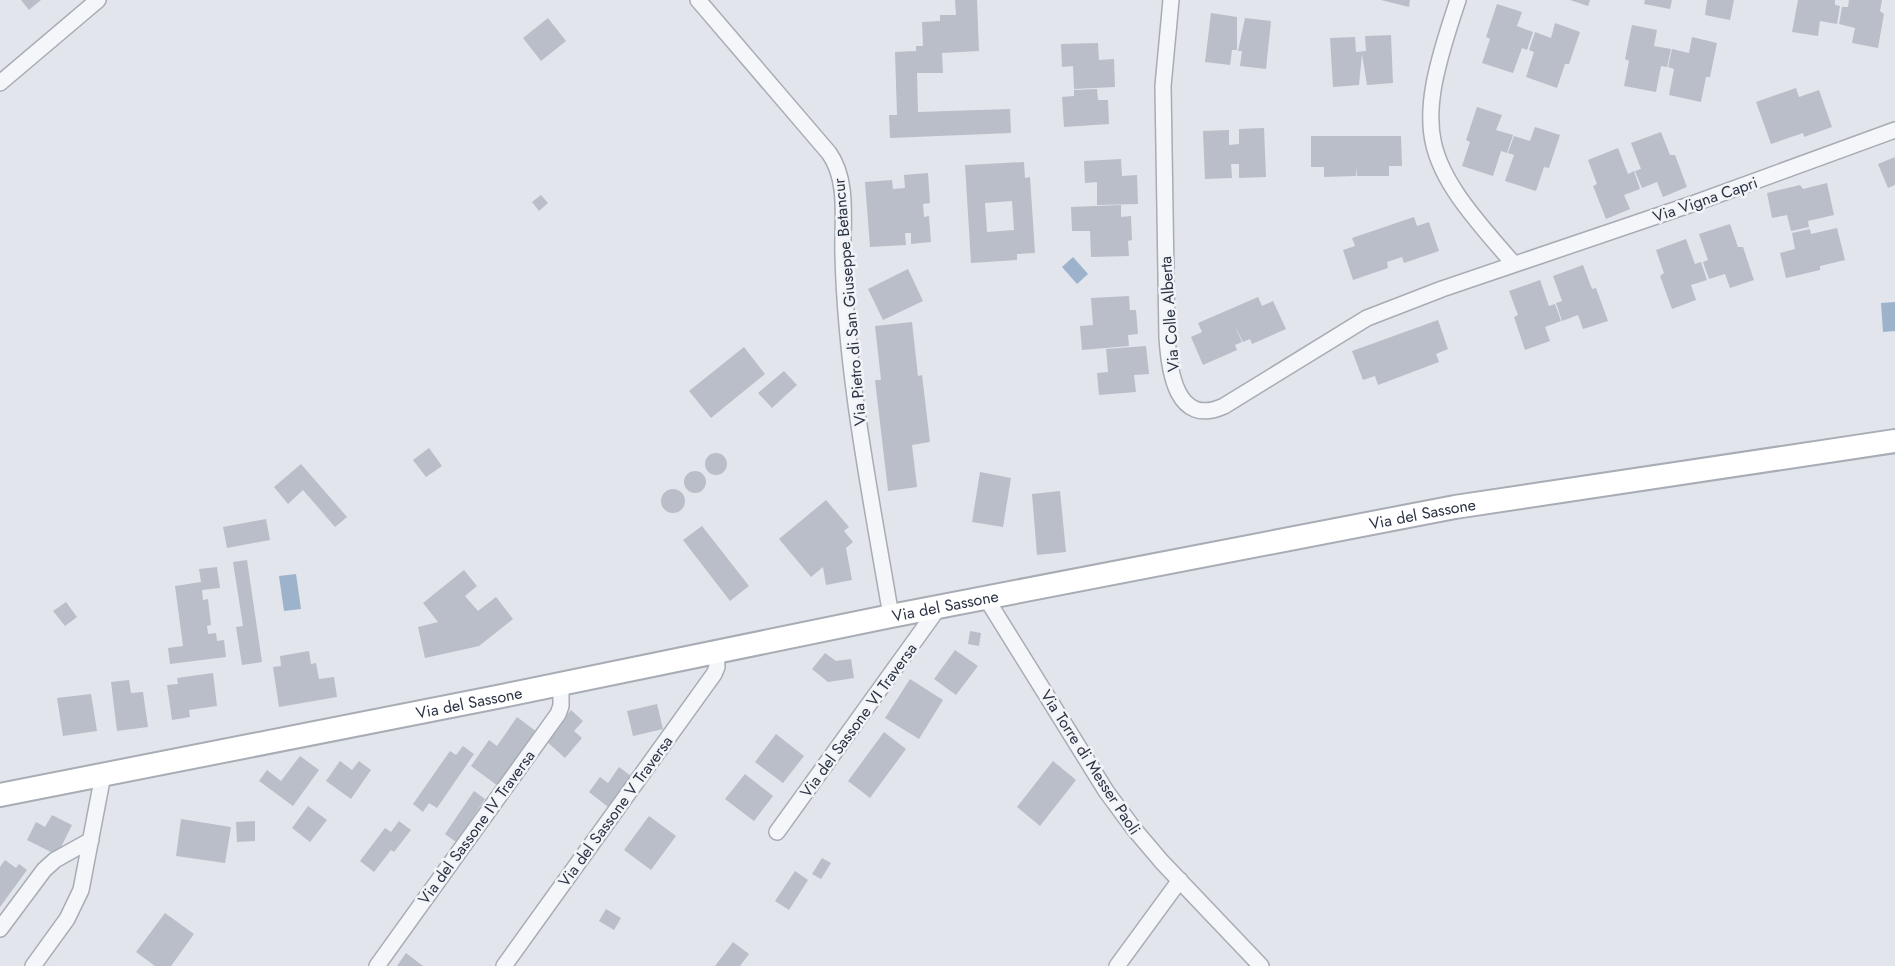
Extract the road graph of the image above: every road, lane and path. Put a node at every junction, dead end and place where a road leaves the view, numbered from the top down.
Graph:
1 (98, 0) edge
2 (698, 0) edge
3 (1171, 0) edge
4 (1458, 0) edge
5 (0, 82) edge
6 (1895, 130) edge
7 (1514, 264) junction
8 (1895, 441) edge
9 (986, 598) junction
10 (939, 607) junction
11 (891, 616) junction
12 (716, 652) junction
13 (561, 684) junction
14 (102, 775) junction
15 (0, 795) edge
16 (777, 832) dead end
17 (91, 840) junction
18 (1180, 880) junction
19 (0, 929) edge
20 (33, 966) edge
21 (377, 966) edge
22 (504, 966) edge
23 (1117, 966) edge
24 (1262, 966) edge

1 - 5 street
2 - 11 street, Via Pietro di San Giuseppe Betancur
3 - 7 street, Via Colle Alberta
4 - 7 street
6 - 7 street, Via Vigna Capri
8 - 9 main road, Via del Sassone
9 - 10 main road, Via del Sassone
9 - 18 street, Via Torre di Messer Paoli
10 - 11 main road, Via del Sassone
10 - 16 street, Via del Sassone VI Traversa
11 - 12 main road, Via del Sassone
12 - 13 main road, Via del Sassone
12 - 22 street, Via del Sassone V Traversa
13 - 14 main road, Via del Sassone
13 - 21 street, Via del Sassone IV Traversa
14 - 15 main road, Via del Sassone
14 - 17 street
17 - 19 street
17 - 20 street
18 - 23 street
18 - 24 street, Via Torre di Messer Paoli

